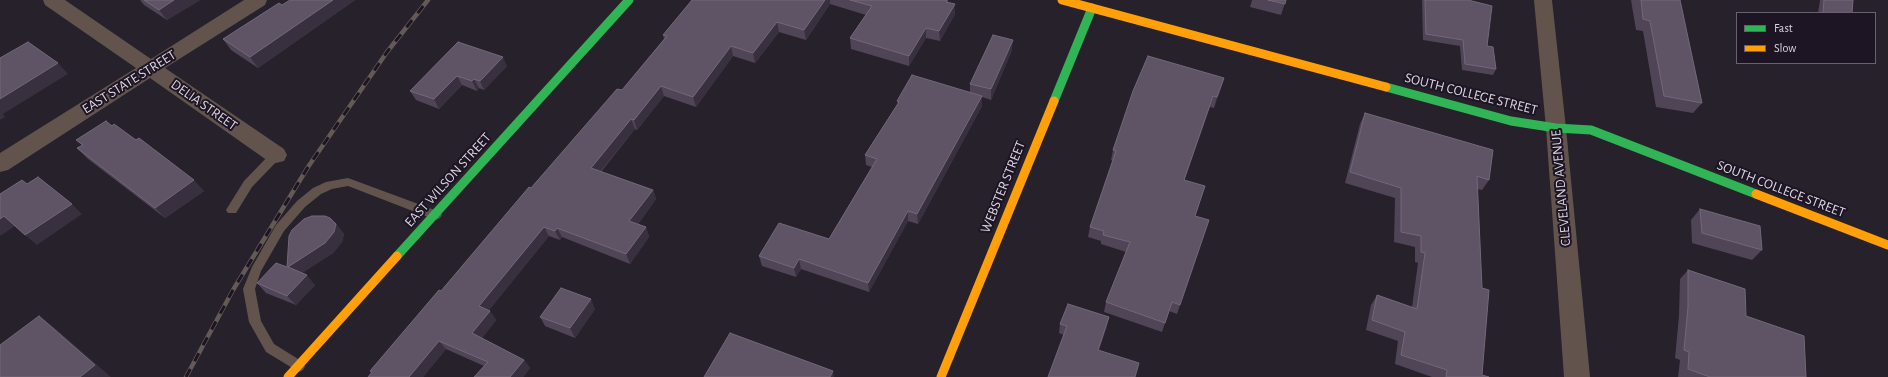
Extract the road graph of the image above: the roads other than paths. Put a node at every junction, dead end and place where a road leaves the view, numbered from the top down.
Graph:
1 (52, 0) edge
2 (258, 0) edge
3 (628, 0) edge
4 (1062, 0) edge
5 (1543, 0) edge
6 (1092, 8) junction
7 (151, 68) junction
8 (1556, 128) junction
9 (276, 155) joint
10 (0, 164) edge
11 (232, 210) dead end
12 (436, 215) junction
13 (1888, 245) edge
14 (299, 366) junction
15 (288, 377) edge
16 (941, 377) edge
17 (1577, 377) edge

1 - 7 street, DELIA STREET
2 - 7 street, EAST STATE STREET
3 - 12 street, EAST WILSON STREET
4 - 6 street, SOUTH COLLEGE STREET
5 - 8 street, CLEVELAND AVENUE
6 - 8 street, SOUTH COLLEGE STREET
6 - 16 street, WEBSTER STREET
7 - 9 street, DELIA STREET
7 - 10 street, EAST STATE STREET
8 - 13 street, SOUTH COLLEGE STREET
8 - 17 street, CLEVELAND AVENUE
9 - 11 lane
12 - 14 street, EAST WILSON STREET
12 - 14 lane
14 - 15 street, EAST WILSON STREET

